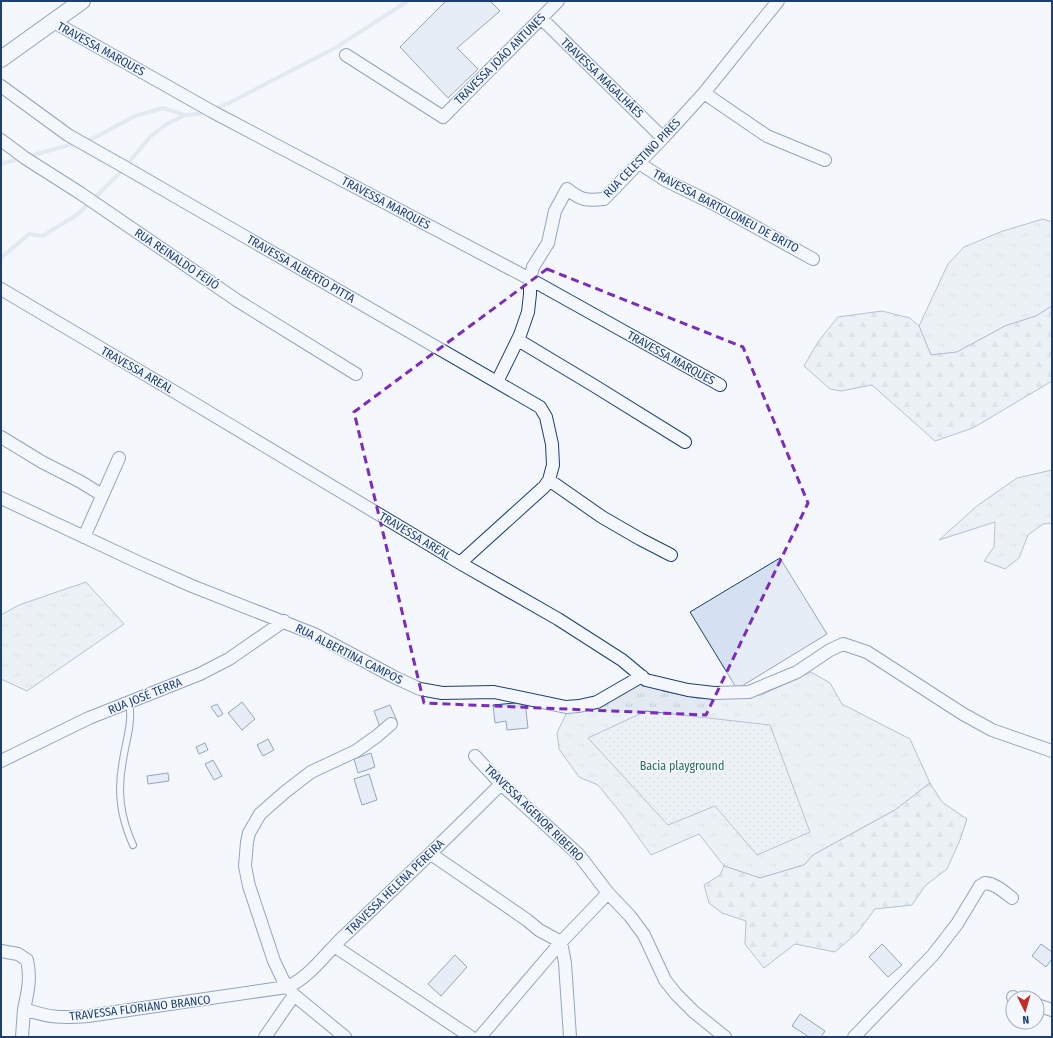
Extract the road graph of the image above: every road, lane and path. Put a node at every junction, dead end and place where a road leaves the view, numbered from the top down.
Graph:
1 (82, 1) edge
2 (558, 1) edge
3 (778, 1) edge
4 (541, 18) junction
5 (52, 21) junction
6 (346, 55) dead end
7 (1, 59) edge
8 (1, 86) edge
9 (704, 93) junction
10 (663, 138) junction
11 (4, 143) edge
12 (825, 160) dead end
13 (639, 163) junction
14 (813, 259) dead end
15 (530, 279) junction
16 (1, 289) edge
17 (518, 340) junction
18 (356, 374) dead end
19 (497, 382) junction
20 (720, 385) dead end
21 (1, 437) edge
22 (685, 442) dead end
23 (119, 458) dead end
24 (549, 480) junction
25 (102, 495) junction
26 (1, 498) edge
27 (84, 537) junction
28 (671, 555) dead end
29 (460, 563) junction
30 (284, 622) junction
31 (642, 676) junction
32 (129, 702) junction
33 (391, 724) dead end
34 (1052, 751) edge
35 (475, 756) dead end
36 (1, 761) edge
37 (501, 784) junction
38 (133, 844) dead end
39 (431, 854) junction
40 (608, 893) junction
41 (1012, 898) dead end
42 (561, 942) junction
43 (334, 946) junction
44 (1, 951) edge
45 (290, 991) junction
46 (24, 1009) junction
47 (22, 1037) edge
48 (265, 1037) edge
49 (345, 1037) edge
50 (471, 1037) edge
51 (480, 1037) edge
52 (570, 1037) edge
53 (725, 1037) edge
54 (854, 1037) edge

1 - 5 main road
2 - 4 street, TRAVESSA JOÃO ANTUNES
3 - 9 street, RUA CELESTINO PIRES
4 - 6 street, TRAVESSA JOÃO ANTUNES
4 - 10 street, TRAVESSA MAGALHÃES
5 - 7 main road
5 - 15 street, TRAVESSA MARQUES
8 - 19 street, TRAVESSA ALBERTO PITTA
9 - 10 street, RUA CELESTINO PIRES
9 - 12 street
10 - 13 street, RUA CELESTINO PIRES
11 - 18 street, RUA REINALDO FEIJÓ
13 - 14 street, TRAVESSA BARTOLOMEU DE BRITO
13 - 15 street, RUA CELESTINO PIRES
15 - 17 street, RUA CELESTINO PIRES
15 - 20 street, TRAVESSA MARQUES
16 - 29 street, TRAVESSA AREAL
17 - 19 street, RUA CELESTINO PIRES
17 - 22 street
19 - 24 street, TRAVESSA ALBERTO PITTA
21 - 25 street
23 - 25 street
24 - 28 street
24 - 29 street
25 - 27 street
26 - 27 street, RUA ALBERTINA CAMPOS
27 - 30 street, RUA ALBERTINA CAMPOS
29 - 31 street, TRAVESSA AREAL
30 - 31 street, RUA ALBERTINA CAMPOS
30 - 32 street, RUA JOSÉ TERRA
31 - 34 street, TRAVESSA AREAL
32 - 36 street, RUA JOSÉ TERRA
32 - 38 lane
33 - 45 street
35 - 37 street, TRAVESSA AGENOR RIBEIRO
37 - 39 street, TRAVESSA HELENA PEREIRA
37 - 40 street, TRAVESSA AGENOR RIBEIRO
39 - 42 street
39 - 43 street, TRAVESSA HELENA PEREIRA
40 - 42 street
40 - 53 street, TRAVESSA AGENOR RIBEIRO
41 - 54 street
42 - 51 street
42 - 52 street
43 - 45 street, TRAVESSA HELENA PEREIRA
43 - 50 street
44 - 46 street
45 - 46 street, TRAVESSA FLORIANO BRANCO
45 - 48 street
45 - 49 street
46 - 47 street

